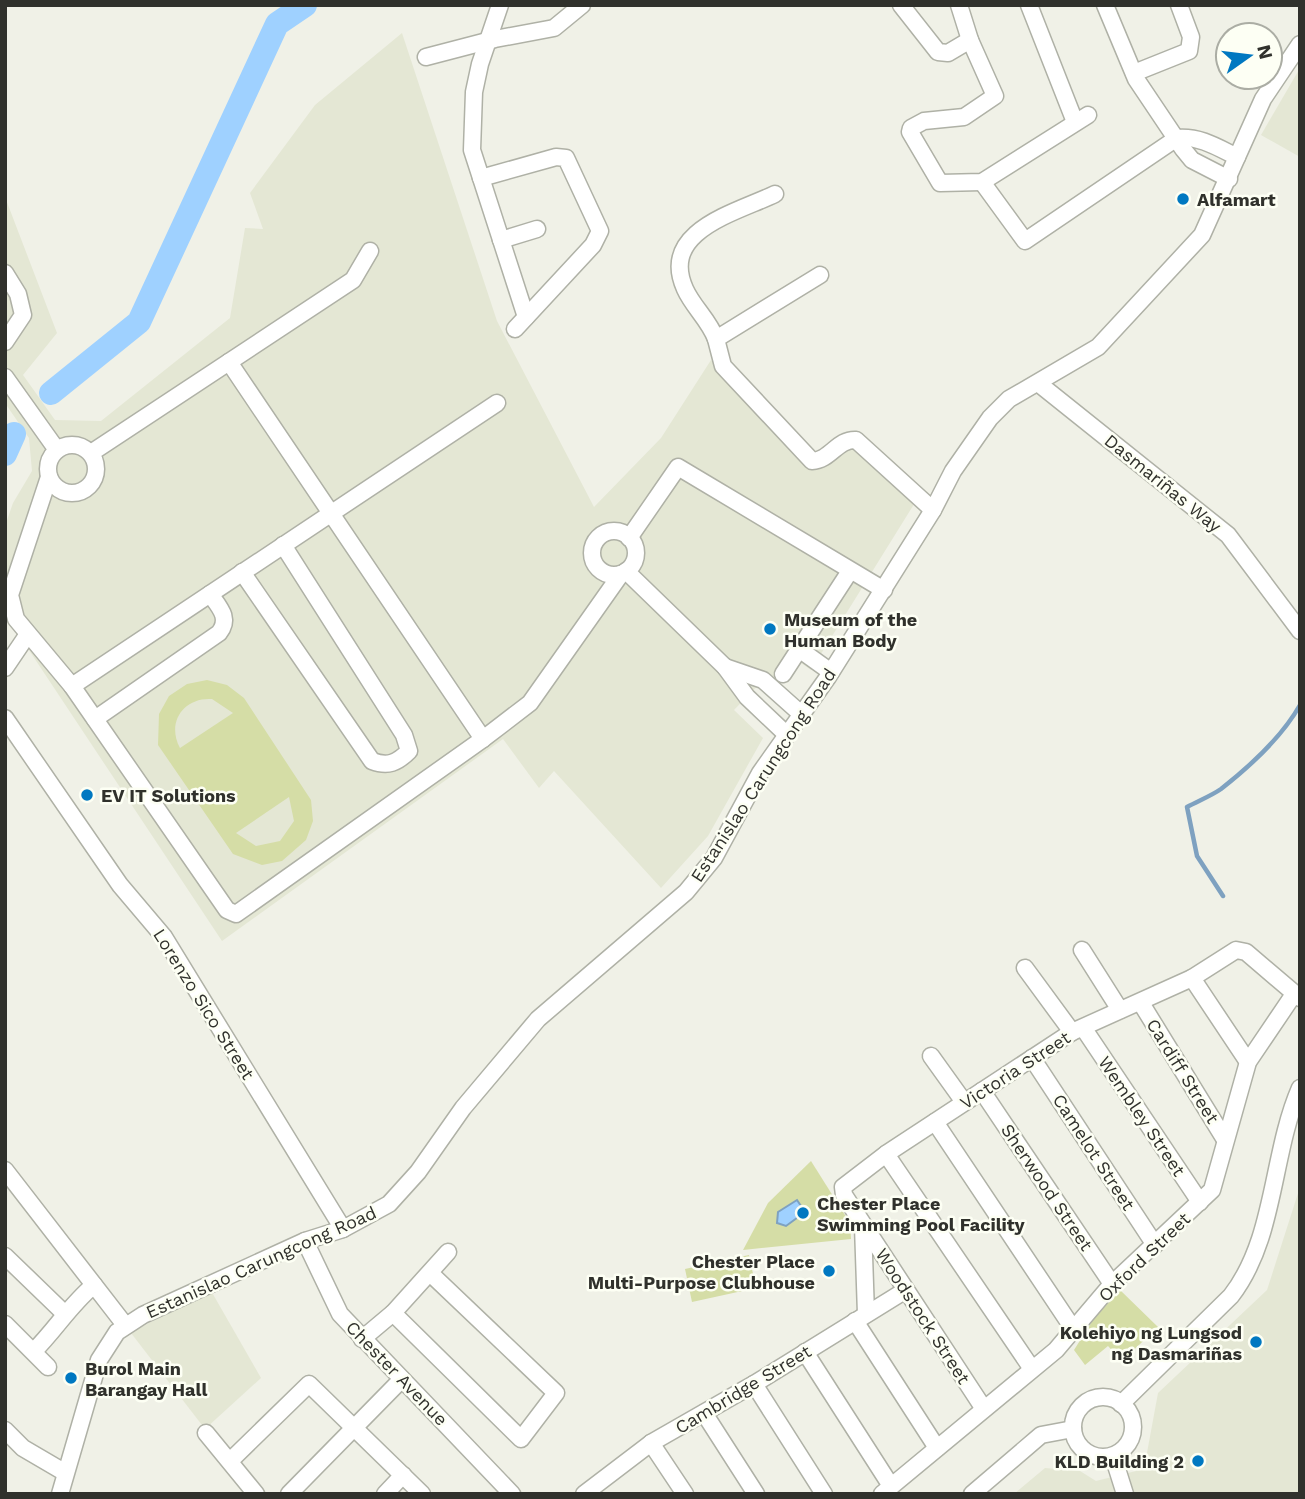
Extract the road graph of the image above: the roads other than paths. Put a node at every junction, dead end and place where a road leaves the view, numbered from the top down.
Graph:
1 (500, 5) edge
2 (582, 5) edge
3 (901, 5) edge
4 (959, 5) edge
5 (1029, 5) edge
6 (1105, 5) edge
7 (1178, 5) edge
8 (970, 40) junction
9 (488, 41) junction
10 (1300, 44) edge
11 (426, 58) dead end
12 (1134, 73) junction
13 (1177, 138) junction
14 (1237, 156) junction
15 (481, 178) junction
16 (1229, 179) junction
17 (982, 181) junction
18 (775, 194) dead end
19 (537, 229) dead end
20 (501, 240) junction
21 (370, 251) dead end
22 (5, 273) edge
23 (820, 275) dead end
24 (526, 317) junction
25 (515, 330) dead end
26 (716, 340) junction
27 (5, 342) edge
28 (229, 362) junction
29 (8, 381) edge
30 (1038, 383) junction
31 (497, 403) dead end
32 (57, 450) junction
33 (91, 453) junction
34 (50, 477) junction
35 (933, 510) junction
36 (331, 514) junction
37 (629, 538) junction
38 (283, 545) junction
39 (850, 571) junction
40 (242, 572) junction
41 (623, 573) junction
42 (884, 590) junction
43 (210, 594) junction
44 (1300, 631) edge
45 (28, 634) junction
46 (799, 649) junction
47 (725, 667) junction
48 (5, 668) edge
49 (831, 671) junction
50 (783, 674) dead end
51 (72, 686) junction
52 (800, 713) junction
53 (5, 718) edge
54 (95, 719) junction
55 (786, 734) junction
56 (483, 739) junction
57 (1082, 950) dead end
58 (1026, 968) dead end
59 (1192, 978) junction
60 (1297, 996) edge
61 (1141, 1003) junction
62 (1120, 1010) junction
63 (1078, 1031) junction
64 (931, 1056) dead end
65 (1032, 1058) junction
66 (1248, 1062) junction
67 (1300, 1088) edge
68 (982, 1091) junction
69 (964, 1102) junction
70 (935, 1122) junction
71 (1224, 1138) junction
72 (886, 1154) junction
73 (5, 1170) edge
74 (843, 1187) joint
75 (1200, 1202) junction
76 (863, 1224) junction
77 (343, 1229) junction
78 (305, 1241) junction
79 (1155, 1245) junction
80 (448, 1252) dead end
81 (5, 1256) edge
82 (430, 1273) junction
83 (1112, 1284) junction
84 (94, 1285) junction
85 (905, 1290) junction
86 (64, 1313) junction
87 (393, 1313) junction
88 (861, 1318) junction
89 (5, 1324) edge
90 (125, 1325) junction
91 (1074, 1330) junction
92 (362, 1339) junction
93 (34, 1351) junction
94 (805, 1352) junction
95 (48, 1367) dead end
96 (1032, 1369) junction
97 (402, 1379) junction
98 (754, 1384) junction
99 (1121, 1404) junction
100 (984, 1409) junction
101 (705, 1413) junction
102 (354, 1427) junction
103 (5, 1430) edge
104 (1073, 1430) junction
105 (206, 1433) dead end
106 (652, 1443) junction
107 (937, 1448) junction
108 (1113, 1456) junction
109 (230, 1461) junction
110 (64, 1472) junction
111 (403, 1475) junction
112 (887, 1490) edge
113 (508, 1491) edge
114 (590, 1492) edge
115 (60, 1494) edge
116 (256, 1494) edge
117 (289, 1494) edge
118 (385, 1494) edge
119 (422, 1494) edge
120 (685, 1494) edge
121 (755, 1494) edge
122 (824, 1494) edge
123 (972, 1494) edge
124 (1125, 1494) edge

1 - 9 street
2 - 9 street
3 - 8 street
4 - 8 street
5 - 17 street
6 - 12 street
7 - 12 street
8 - 17 street
9 - 11 street
9 - 15 street
10 - 14 street, Estanislao Carungcong Road
12 - 13 street
13 - 14 street
13 - 16 street
13 - 17 street
14 - 16 street, Estanislao Carungcong Road
15 - 20 street
15 - 24 street
16 - 30 street, Estanislao Carungcong Road
18 - 26 street
19 - 20 street
20 - 24 street
21 - 28 street
22 - 27 street
23 - 26 street
24 - 25 street
26 - 35 street
28 - 33 street
28 - 36 street
29 - 32 street
30 - 35 street, Estanislao Carungcong Road
30 - 44 street, Dasmariñas Way
31 - 36 street
32 - 33 street
32 - 34 street
33 - 34 street
34 - 45 street
35 - 42 street, Estanislao Carungcong Road
36 - 38 street
36 - 56 street
37 - 39 street
37 - 41 street
37 - 41 street
38 - 40 street
38 - 40 street
39 - 42 street
39 - 46 street
40 - 43 street
41 - 47 street
41 - 56 street
42 - 49 street, Estanislao Carungcong Road
43 - 51 street
43 - 54 street
45 - 48 street
45 - 51 street
46 - 49 street
46 - 50 street
47 - 52 street
47 - 55 street
49 - 52 street, Estanislao Carungcong Road
51 - 54 street
52 - 55 street, Estanislao Carungcong Road
53 - 77 street, Lorenzo Sico Street
54 - 56 street
55 - 77 street, Estanislao Carungcong Road
57 - 62 street
58 - 63 street, Wembley Street
59 - 60 street, Victoria Street
59 - 61 street, Victoria Street
59 - 66 street
60 - 66 street, Oxford Street
61 - 62 street, Victoria Street
61 - 71 street, Cardiff Street
62 - 63 street, Victoria Street
63 - 65 street, Victoria Street
63 - 75 street, Wembley Street
64 - 69 street
65 - 68 street, Victoria Street
65 - 79 street, Camelot Street
66 - 71 street, Oxford Street
67 - 99 street
68 - 69 street, Victoria Street
68 - 83 street, Sherwood Street
69 - 70 street, Victoria Street
70 - 72 street, Victoria Street
70 - 91 street
71 - 75 street, Oxford Street
72 - 74 street, Victoria Street
72 - 96 street
73 - 84 street
74 - 76 street, Woodstock Street
75 - 79 street, Oxford Street
76 - 85 street, Woodstock Street
76 - 88 street
77 - 78 street, Estanislao Carungcong Road
78 - 90 street, Estanislao Carungcong Road
78 - 92 street, Chester Avenue
79 - 83 street, Oxford Street
80 - 82 street
81 - 86 street
82 - 87 street
82 - 87 street
83 - 91 street, Oxford Street
84 - 86 street
84 - 90 street
85 - 88 street, Cambridge Street
85 - 100 street, Woodstock Street
86 - 93 street
87 - 92 street
88 - 94 street, Cambridge Street
88 - 107 street
89 - 93 street
90 - 110 street, Estanislao Carungcong Road
91 - 96 street, Oxford Street
92 - 97 street, Chester Avenue
93 - 95 street
94 - 98 street, Cambridge Street
94 - 112 street
96 - 100 street, Oxford Street
97 - 102 street
97 - 113 street, Chester Avenue
98 - 101 street, Cambridge Street
98 - 122 street
99 - 104 street
99 - 108 street
100 - 107 street, Oxford Street
101 - 106 street, Cambridge Street
101 - 121 street
102 - 109 street
102 - 111 street
102 - 117 street
103 - 110 street
104 - 108 street
104 - 123 street
105 - 109 street
106 - 114 street, Cambridge Street
106 - 120 street
107 - 112 street, Oxford Street
108 - 124 street
109 - 116 street
110 - 115 street, Estanislao Carungcong Road
111 - 118 street
111 - 119 street

